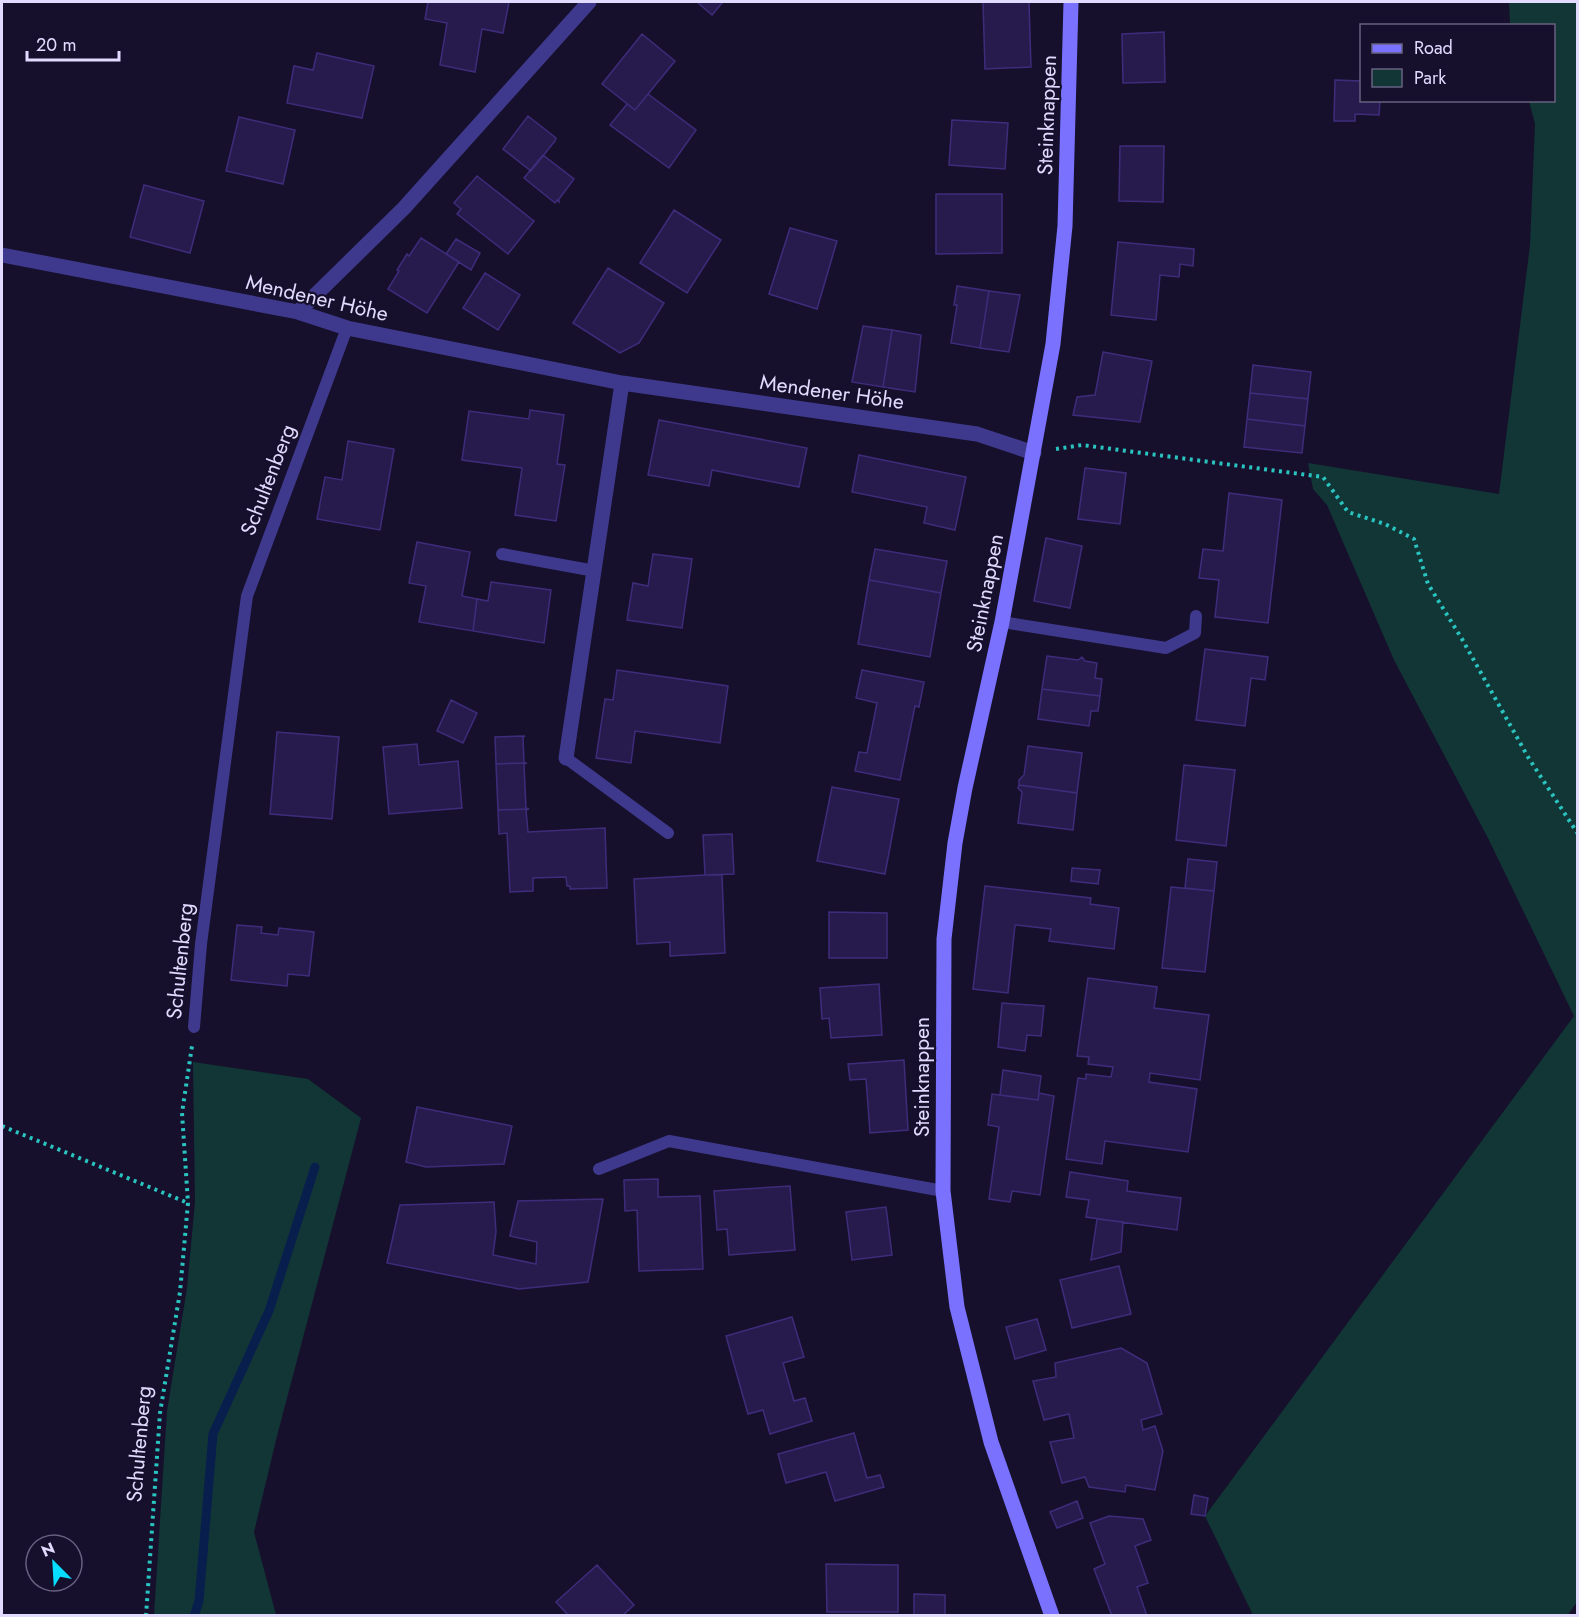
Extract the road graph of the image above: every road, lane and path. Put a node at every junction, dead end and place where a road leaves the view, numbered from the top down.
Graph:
1 (589, 2) edge
2 (1071, 2) edge
3 (2, 255) edge
4 (297, 312) junction
5 (347, 328) junction
6 (622, 382) junction
7 (1034, 453) junction
8 (502, 554) dead end
9 (595, 571) junction
10 (1196, 616) dead end
11 (1002, 622) junction
12 (566, 758) joint
13 (668, 833) dead end
14 (1578, 834) edge
15 (194, 1027) joint
16 (2, 1126) edge
17 (598, 1169) dead end
18 (943, 1191) junction
19 (188, 1203) junction
20 (146, 1616) edge
21 (1052, 1616) edge

1 - 4 street
2 - 7 street, Steinknappen
3 - 4 street, Mendener Höhe
4 - 5 street, Mendener Höhe
5 - 6 street, Mendener Höhe
5 - 15 lane, Schultenberg
6 - 7 street, Mendener Höhe
6 - 9 street
7 - 11 street, Steinknappen
7 - 14 path
8 - 9 lane
9 - 12 street
10 - 11 lane
11 - 18 street, Steinknappen
12 - 13 lane
15 - 19 path, Schultenberg
16 - 19 path
17 - 18 lane
18 - 21 street, Steinknappen
19 - 20 path, Schultenberg

